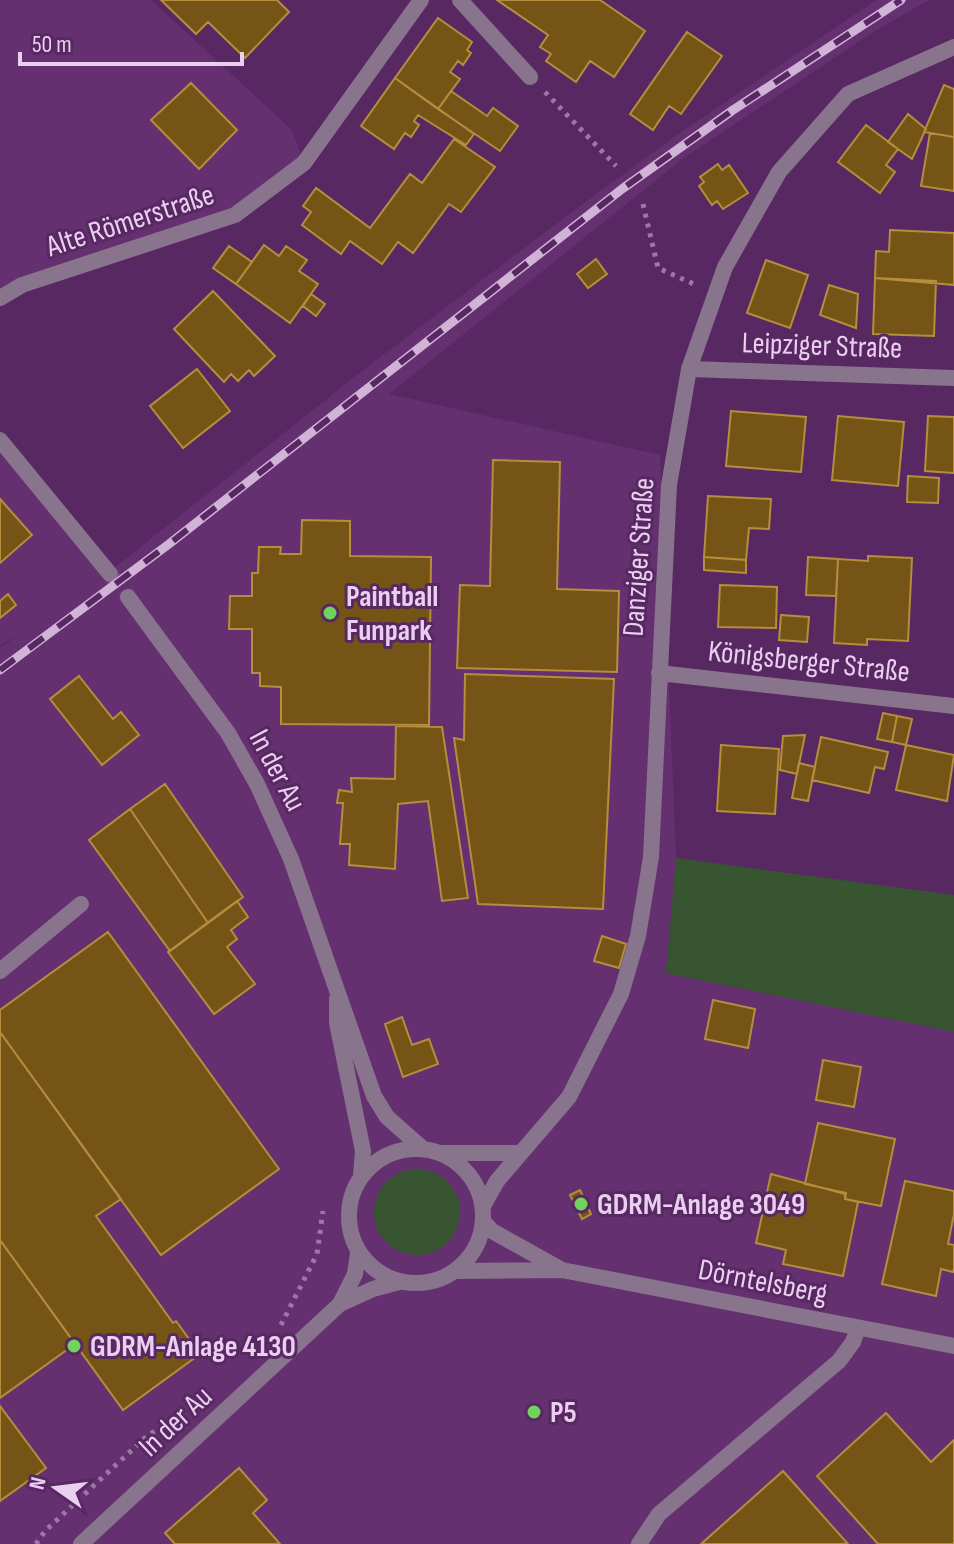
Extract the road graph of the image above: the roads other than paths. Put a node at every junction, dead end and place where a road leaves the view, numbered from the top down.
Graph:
1 (421, 0) edge
2 (460, 0) edge
3 (954, 47) edge
4 (530, 77) road end
5 (0, 298) edge
6 (689, 369) junction
7 (954, 378) edge
8 (0, 440) edge
9 (110, 574) tunnel mouth
10 (128, 597) tunnel mouth
11 (659, 673) junction
12 (954, 706) edge
13 (81, 904) dead end
14 (0, 971) edge
15 (336, 990) junction
16 (422, 1148) junction
17 (442, 1153) junction
18 (521, 1153) junction
19 (361, 1176) junction
20 (483, 1214) junction
21 (358, 1253) junction
22 (562, 1270) junction
23 (455, 1271) junction
24 (401, 1282) junction
25 (340, 1304) junction
26 (858, 1328) junction
27 (954, 1346) edge
28 (88, 1542) edge
29 (639, 1544) edge

1 - 5 street, Alte Römerstraße
2 - 4 street
3 - 6 street, Danziger Straße
6 - 7 street, Leipziger Straße
6 - 11 street, Danziger Straße
8 - 9 street
10 - 15 street, In der Au
11 - 12 street, Königsberger Straße
11 - 18 street, Danziger Straße
13 - 14 street
15 - 16 street, In der Au
15 - 19 street, In der Au
16 - 17 street
16 - 19 street
17 - 18 street
17 - 20 street
18 - 20 street, Danziger Straße
19 - 21 street
20 - 22 street, Dörntelsberg
20 - 23 street
21 - 24 street
21 - 25 street, In der Au
22 - 23 street, Dörntelsberg
22 - 26 street, Dörntelsberg
23 - 24 street
24 - 25 street, In der Au
25 - 28 street, In der Au
26 - 27 street, Dörntelsberg
26 - 29 street

